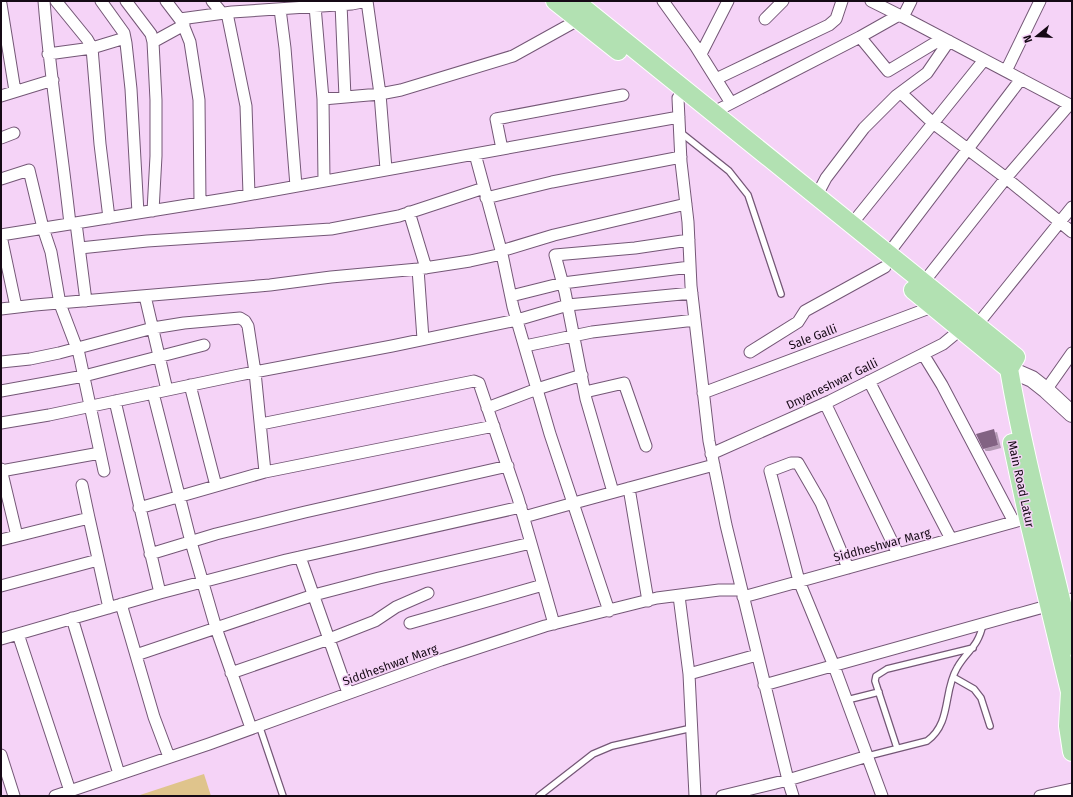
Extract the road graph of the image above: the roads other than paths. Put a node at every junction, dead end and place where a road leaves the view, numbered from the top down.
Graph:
1 (44, 1) edge
2 (56, 1) edge
3 (101, 1) edge
4 (126, 1) edge
5 (166, 1) edge
6 (212, 1) edge
7 (361, 1) edge
8 (555, 1) edge
9 (575, 1) edge
10 (728, 1) edge
11 (783, 1) edge
12 (842, 1) edge
13 (871, 1) edge
14 (911, 1) edge
15 (1040, 1) edge
16 (667, 3) edge
17 (1, 4) edge
18 (320, 4) edge
19 (341, 4) junction
20 (270, 7) edge
21 (224, 13) junction
22 (901, 16) junction
23 (766, 19) dead end
24 (578, 20) junction
25 (182, 22) junction
26 (3, 28) edge
27 (860, 37) junction
28 (125, 38) junction
29 (946, 40) junction
30 (153, 42) junction
31 (92, 48) junction
32 (48, 54) junction
33 (701, 54) junction
34 (984, 60) junction
35 (6, 67) edge
36 (1006, 71) junction
37 (716, 79) junction
38 (53, 80) junction
39 (1022, 80) junction
40 (16, 91) junction
41 (901, 93) junction
42 (380, 94) junction
43 (623, 95) dead end
44 (1, 96) edge
45 (345, 97) junction
46 (678, 98) junction
47 (323, 99) junction
48 (731, 103) junction
49 (1071, 105) edge
50 (714, 112) junction
51 (679, 117) junction
52 (933, 123) junction
53 (680, 132) junction
54 (14, 133) dead end
55 (1, 138) edge
56 (502, 149) junction
57 (968, 149) junction
58 (475, 154) junction
59 (681, 156) junction
60 (386, 169) junction
61 (1006, 178) junction
62 (1, 179) edge
63 (324, 181) junction
64 (296, 186) junction
65 (485, 193) junction
66 (249, 194) junction
67 (816, 197) junction
68 (200, 203) junction
69 (686, 204) junction
70 (1072, 207) edge
71 (152, 211) junction
72 (409, 212) junction
73 (138, 213) junction
74 (109, 218) junction
75 (1060, 222) junction
76 (73, 224) junction
77 (851, 225) junction
78 (44, 228) junction
79 (1072, 232) edge
80 (1, 235) edge
81 (689, 240) junction
82 (80, 248) junction
83 (501, 252) junction
84 (886, 261) junction
85 (690, 267) junction
86 (422, 268) junction
87 (563, 283) junction
88 (923, 283) junction
89 (692, 293) junction
90 (781, 294) dead end
91 (145, 296) junction
92 (511, 296) junction
93 (86, 301) junction
94 (60, 304) junction
95 (568, 306) junction
96 (16, 307) junction
97 (932, 307) junction
98 (1, 309) edge
99 (517, 320) junction
100 (695, 320) junction
101 (968, 327) junction
102 (153, 328) junction
103 (574, 336) junction
104 (423, 339) junction
105 (204, 345) dead end
106 (525, 346) junction
107 (78, 349) junction
108 (750, 352) dead end
109 (1072, 353) edge
110 (923, 354) junction
111 (159, 356) junction
112 (1007, 358) junction
113 (1, 362) edge
114 (255, 372) junction
115 (582, 375) junction
116 (84, 376) junction
117 (869, 381) junction
118 (190, 385) junction
119 (537, 389) junction
120 (167, 390) junction
121 (1046, 390) junction
122 (1, 391) edge
123 (153, 392) junction
124 (585, 392) junction
125 (703, 393) junction
126 (115, 401) junction
127 (825, 403) junction
128 (90, 406) junction
129 (487, 408) junction
130 (1072, 414) edge
131 (1, 423) edge
132 (260, 424) junction
133 (494, 426) junction
134 (646, 446) dead end
135 (100, 453) junction
136 (711, 454) junction
137 (714, 465) junction
138 (508, 466) junction
139 (1, 470) edge
140 (104, 471) dead end
141 (265, 472) junction
142 (82, 485) dead end
143 (216, 486) junction
144 (629, 488) junction
145 (613, 492) junction
146 (179, 496) junction
147 (574, 503) junction
148 (139, 508) junction
149 (522, 512) junction
150 (89, 518) junction
151 (1021, 520) junction
152 (17, 536) junction
153 (951, 539) junction
154 (1, 540) edge
155 (191, 542) junction
156 (531, 543) junction
157 (150, 554) junction
158 (898, 554) junction
159 (300, 557) junction
160 (98, 560) junction
161 (848, 568) junction
162 (799, 581) junction
163 (203, 582) junction
164 (543, 585) junction
165 (1, 586) edge
166 (160, 593) junction
167 (428, 593) dead end
168 (742, 593) junction
169 (314, 595) junction
170 (679, 596) junction
171 (648, 601) junction
172 (120, 604) junction
173 (1058, 607) edge
174 (108, 608) junction
175 (609, 611) junction
176 (72, 618) junction
177 (410, 623) dead end
178 (554, 624) junction
179 (984, 624) junction
180 (216, 628) junction
181 (18, 634) junction
182 (1071, 637) edge
183 (1, 639) edge
184 (329, 639) junction
185 (973, 648) junction
186 (136, 655) junction
187 (757, 655) junction
188 (834, 666) junction
189 (231, 673) junction
190 (690, 674) junction
191 (953, 677) junction
192 (764, 685) junction
193 (878, 692) junction
194 (1071, 692) edge
195 (348, 693) junction
196 (847, 700) junction
197 (990, 726) dead end
198 (255, 727) junction
199 (692, 728) junction
200 (897, 748) junction
201 (1072, 752) edge
202 (1, 755) edge
203 (868, 756) junction
204 (169, 757) junction
205 (120, 774) junction
206 (788, 780) junction
207 (1072, 788) edge
208 (70, 791) junction
209 (14, 796) edge
210 (55, 796) edge
211 (283, 796) edge
212 (539, 796) edge
213 (695, 796) edge
214 (722, 796) edge
215 (793, 796) edge
216 (882, 796) edge
217 (1040, 796) edge

1 - 32 street
2 - 31 street
3 - 28 street
4 - 30 street
5 - 25 street
6 - 21 street
7 - 19 street
7 - 42 street
8 - 24 main road
9 - 50 main road
10 - 33 street
11 - 23 street
12 - 37 street
13 - 22 street
14 - 22 street
15 - 36 street
16 - 33 street
17 - 26 street
18 - 19 street
18 - 20 street
18 - 47 street
19 - 45 street
20 - 21 street
20 - 64 street
21 - 25 street
21 - 66 street
22 - 27 street
22 - 29 street
24 - 42 street
24 - 46 main road
25 - 30 street
25 - 68 street
26 - 35 street
27 - 29 street
27 - 48 street
28 - 31 street
28 - 73 street
29 - 34 street
29 - 41 street
30 - 71 street
31 - 32 street
31 - 74 street
32 - 38 street
33 - 37 street
34 - 36 street
34 - 52 street
35 - 40 street
36 - 39 street
37 - 48 street
38 - 40 street
38 - 76 street
39 - 49 street
39 - 57 street
40 - 44 street
41 - 52 street
41 - 67 street
42 - 45 street
42 - 60 street
43 - 56 street
45 - 47 street
46 - 51 street
46 - 84 main road
47 - 63 street
48 - 50 street
49 - 61 street
50 - 67 main road
51 - 53 street
51 - 56 street
52 - 57 street
52 - 77 street
53 - 59 street
53 - 90 lane
54 - 55 street
56 - 58 street
57 - 61 street
57 - 84 street
58 - 60 street
58 - 65 street
59 - 65 street
59 - 69 street
60 - 63 street
61 - 75 street
61 - 88 street
62 - 78 street
63 - 64 street
64 - 66 street
65 - 72 street
65 - 83 street
66 - 68 street
67 - 77 main road
68 - 71 street
69 - 81 street
69 - 83 street
70 - 75 street, Dnyaneshwar Galli
71 - 73 street
72 - 82 street
72 - 86 street
73 - 74 street
74 - 76 street
75 - 79 street
75 - 101 street, Dnyaneshwar Galli
76 - 78 street
76 - 82 street
77 - 84 main road
78 - 80 street
78 - 94 street
80 - 96 street
81 - 85 street
81 - 87 street
82 - 93 street
83 - 86 street
83 - 92 street
84 - 88 main road
84 - 97 main road
84 - 108 street
85 - 87 street
85 - 89 street
86 - 91 street
86 - 104 street
87 - 92 street
87 - 95 street
88 - 101 main road
89 - 95 street
89 - 100 street
91 - 93 street
91 - 102 street
92 - 99 street
93 - 94 street
94 - 96 street
94 - 107 street
95 - 99 street
95 - 103 street
96 - 98 street
97 - 101 main road
97 - 125 street, Sale Galli
99 - 104 street
99 - 106 street
100 - 103 street
100 - 125 street
101 - 110 street, Dnyaneshwar Galli
101 - 112 main road
102 - 107 street
102 - 111 street
102 - 114 street
103 - 106 street
103 - 115 street
104 - 114 street
105 - 111 street
106 - 119 street
107 - 113 street
107 - 116 street
109 - 121 street
110 - 117 street, Dnyaneshwar Galli
110 - 151 street
111 - 116 street
111 - 120 street
112 - 121 main road
112 - 151 main road, Main Road Latur
112 - 173 main road
114 - 118 street
114 - 132 street
115 - 119 street
115 - 124 street
116 - 122 street
116 - 128 street
117 - 127 street, Dnyaneshwar Galli
117 - 153 street
118 - 120 street
118 - 143 street
119 - 129 street
119 - 147 street
120 - 123 street
121 - 130 main road
123 - 126 street
123 - 146 street
124 - 134 street
124 - 145 street
125 - 136 street
126 - 128 street
126 - 148 street
127 - 136 street, Dnyaneshwar Galli
127 - 158 street
128 - 131 street
128 - 135 street
129 - 132 street
129 - 133 street
132 - 141 street
133 - 138 street
133 - 141 street
135 - 139 street
135 - 140 street
136 - 137 street
137 - 144 street
137 - 168 street
138 - 149 street
138 - 155 street
139 - 152 street
141 - 143 street
142 - 150 street
143 - 146 street
144 - 145 street
144 - 171 street
145 - 147 street
146 - 148 street
146 - 155 street
147 - 149 street
147 - 175 street
148 - 157 street
149 - 156 street
149 - 159 street
150 - 152 street
150 - 160 street
151 - 153 street, Siddheshwar Marg
151 - 173 main road, Main Road Latur
152 - 154 street
153 - 158 street, Siddheshwar Marg
155 - 157 street
155 - 163 street
156 - 164 street
156 - 169 street
157 - 166 street
158 - 161 street, Siddheshwar Marg
159 - 163 street
159 - 169 street
160 - 165 street
160 - 174 street
161 - 162 street, Siddheshwar Marg
161 - 162 street
162 - 168 street, Siddheshwar Marg
162 - 188 street
163 - 166 street
163 - 180 street
164 - 177 street
164 - 178 street
166 - 172 street
167 - 184 street
168 - 170 street, Siddheshwar Marg
168 - 187 street
169 - 180 street
169 - 184 street
170 - 171 street, Siddheshwar Marg
170 - 190 street
171 - 175 street, Siddheshwar Marg
172 - 174 street
172 - 186 street
173 - 179 street
173 - 182 main road
173 - 194 main road
174 - 176 street
175 - 178 street, Siddheshwar Marg
176 - 181 street
176 - 205 street
178 - 195 street, Siddheshwar Marg
179 - 185 lane
179 - 188 street
180 - 186 street
180 - 189 street
181 - 183 street
181 - 208 street
184 - 189 street
184 - 195 street
185 - 191 lane
185 - 193 lane
186 - 204 street
187 - 190 street
187 - 192 street
188 - 192 street
188 - 196 street
189 - 198 street
190 - 199 street
191 - 197 lane
191 - 200 lane
192 - 206 street
193 - 196 lane
193 - 200 lane
194 - 201 main road
195 - 198 street, Siddheshwar Marg
196 - 203 street
198 - 204 street, Siddheshwar Marg
198 - 211 lane
199 - 212 lane
199 - 213 street
200 - 203 lane
202 - 209 street
203 - 206 street
203 - 216 street
204 - 205 street, Siddheshwar Marg
205 - 208 street, Siddheshwar Marg
206 - 214 street
206 - 215 street
207 - 217 street
208 - 210 street, Siddheshwar Marg

